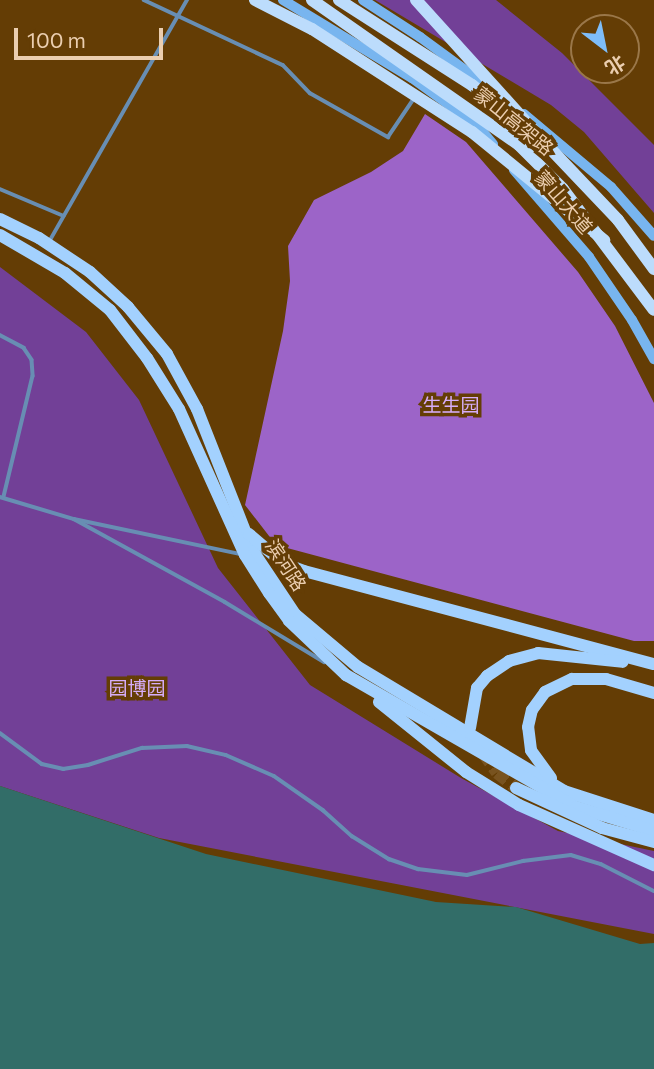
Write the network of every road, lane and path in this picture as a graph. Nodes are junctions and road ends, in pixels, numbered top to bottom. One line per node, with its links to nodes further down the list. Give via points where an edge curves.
1 (144, 0): 9 (lane)
2 (187, 0): 9 (lane)
3 (255, 0): 17 (highway, bridge, via 312,29 472,132)
4 (283, 0): 10 (main road, 蒙山大道)
5 (312, 0): 17 (highway, 蒙山高架路, bridge, via 519,145 564,189)
6 (339, 0): 11 (highway, 蒙山高架路, bridge, via 472,85)
7 (363, 0): 16 (main road, 蒙山大道, via 555,138 611,187)
8 (416, 0): 11 (highway, bridge)
9 (178, 16): 10 (lane, via 283,65 310,93 388,137); 13 (lane)
10 (422, 86): 22 (main road, 蒙山大道, via 477,125 589,257)
11 (545, 143): 19 (highway, 蒙山高架路, via 618,220)
12 (0, 189): 13 (lane)
13 (64, 216): 18 (lane)
14 (0, 219): 18 (main road, 滨河路)
15 (0, 235): 26 (main road, 滨河路, via 65,273 101,302 147,358 179,409)
16 (654, 236)
17 (604, 240): 20 (highway, 蒙山高架路)
18 (48, 244): 25 (main road, 滨河路, via 90,272 128,307 167,354 198,409)
19 (654, 268)
20 (654, 310)
21 (0, 335): 23 (lane, via 23,348 32,360 33,376)
22 (654, 359)
23 (2, 497): 24 (lane)
24 (74, 519): 26 (lane); 28 (lane)
25 (240, 522): 27 (main road, via 267,552 304,571); 33 (main road, 滨河路, via 253,551 295,614 330,645 358,667)
26 (245, 555): 28 (main road, 滨河路, via 289,621)
27 (651, 664): 30 (main road, via 538,653 509,661 477,688)
28 (346, 675): 35 (main road, 滨河路, via 576,807); 37 (main road, via 466,772 519,805)
29 (654, 693): 33 (main road, via 606,679 572,679 545,692 532,710 528,727 531,750 541,769)
30 (470, 728)
31 (0, 733): 38 (lane, via 42,764 63,769 142,748 187,746 226,755 274,776 352,836 389,859 418,869 467,875 571,855 601,864)
32 (516, 788): 36 (main road, via 602,828)
33 (564, 791): 34 (main road, 滨河路)
34 (654, 820)
35 (654, 831)
36 (654, 842)
37 (654, 865)
38 (654, 891)

